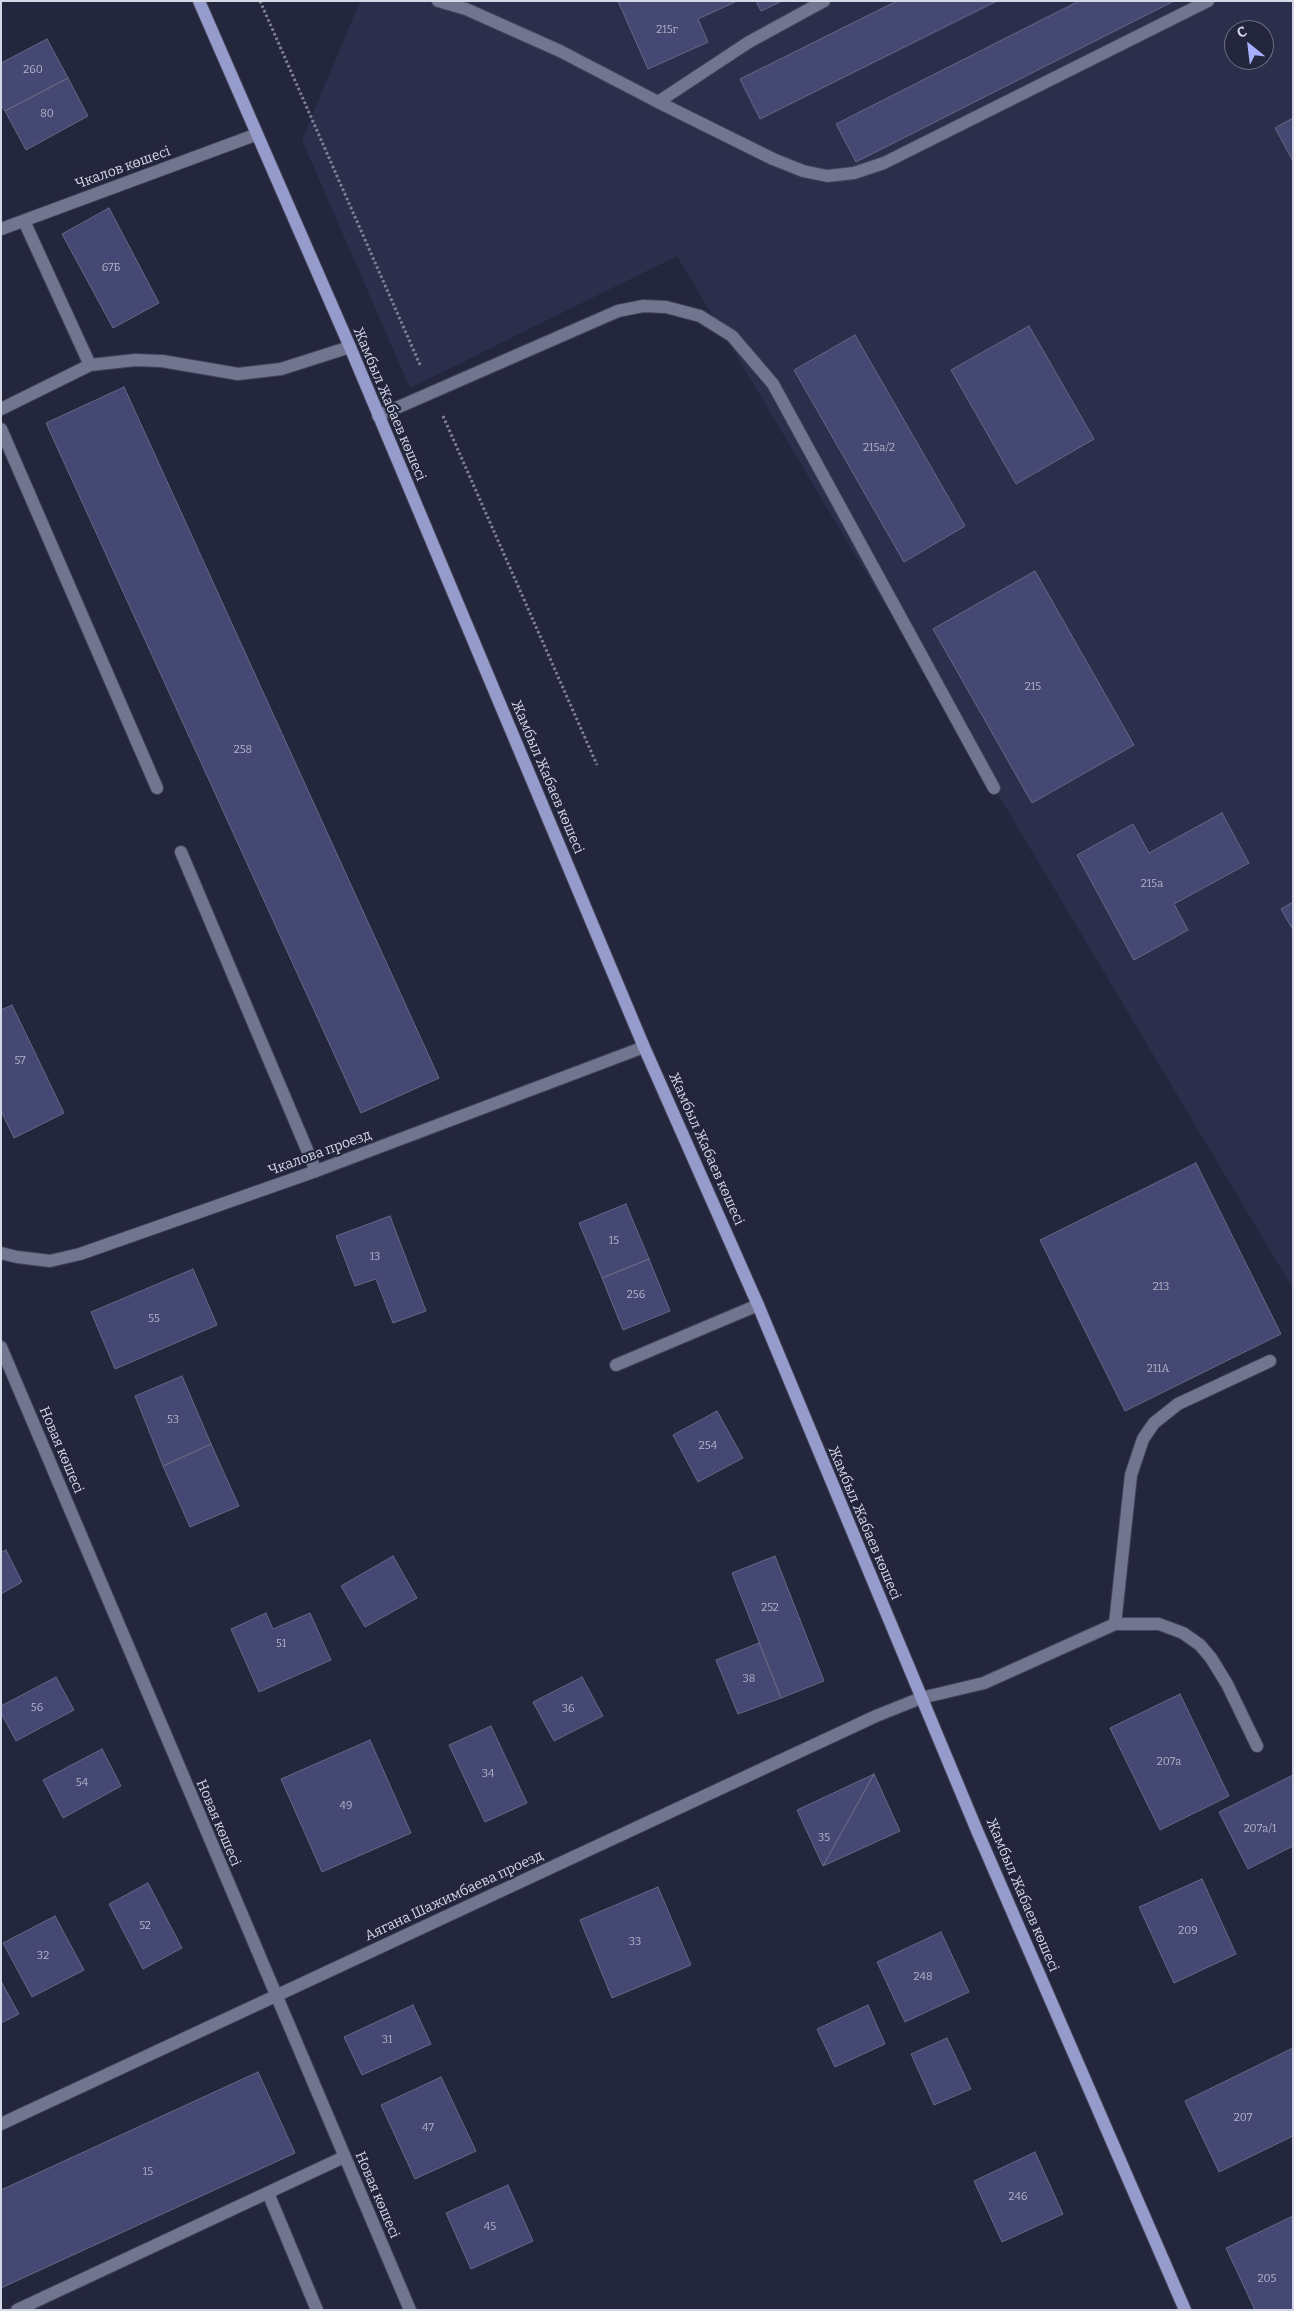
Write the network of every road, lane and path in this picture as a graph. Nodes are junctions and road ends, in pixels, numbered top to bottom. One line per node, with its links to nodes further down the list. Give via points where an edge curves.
1 (199, 1): 6 (main road, Жамбыл Жабаев көшесі)
2 (438, 1): 5 (street, via 466,9 560,51)
3 (824, 1): 5 (street, via 749,42)
4 (1208, 1): 5 (street, via 884,164 854,173 827,176 803,171)
5 (658, 102)
6 (256, 135): 7 (street, Чкалов көшесі); 9 (main road, Жамбыл Жабаев көшесі)
7 (24, 221): 8 (street, Чкалов көшесі); 10 (street)
8 (1, 229)
9 (350, 347): 10 (street, via 281,368 238,374 162,360); 12 (main road, Жамбыл Жабаев көшесі)
10 (90, 365): 11 (street)
11 (1, 409)
12 (378, 416): 15 (street, via 618,311 643,306 700,316 732,336 773,384); 17 (main road, Жамбыл Жабаев көшесі)
13 (1, 429): 14 (street)
14 (157, 788)
15 (994, 788)
16 (181, 852): 18 (street)
17 (644, 1047): 18 (street, Чкалова проезд); 20 (main road, Жамбыл Жабаев көшесі)
18 (316, 1171): 19 (street, Чкалова проезд, via 80,1254 50,1261)
19 (1, 1253)
20 (758, 1305): 23 (street); 25 (main road, Жамбыл Жабаев көшесі)
21 (1, 1347): 27 (street, Новая көшесі)
22 (1270, 1361): 24 (street, via 1178,1404 1154,1423 1143,1439 1131,1475)
23 (616, 1365)
24 (1115, 1624): 25 (street, Аягана Шажимбаева проезд, via 984,1683); 26 (street, via 1159,1624 1183,1633 1200,1645 1224,1677)
25 (921, 1698): 27 (street, Аягана Шажимбаева проезд, via 858,1724); 34 (main road, Жамбыл Жабаев көшесі)
26 (1256, 1746)
27 (275, 1996): 28 (street, Аягана Шажимбаева проезд); 29 (street, Новая көшесі)
28 (1, 2124)
29 (344, 2157): 30 (street); 33 (street, Новая көшесі)
30 (268, 2193): 31 (street); 32 (street)
31 (17, 2310)
32 (317, 2310)
33 (410, 2310)
34 (1185, 2310)

